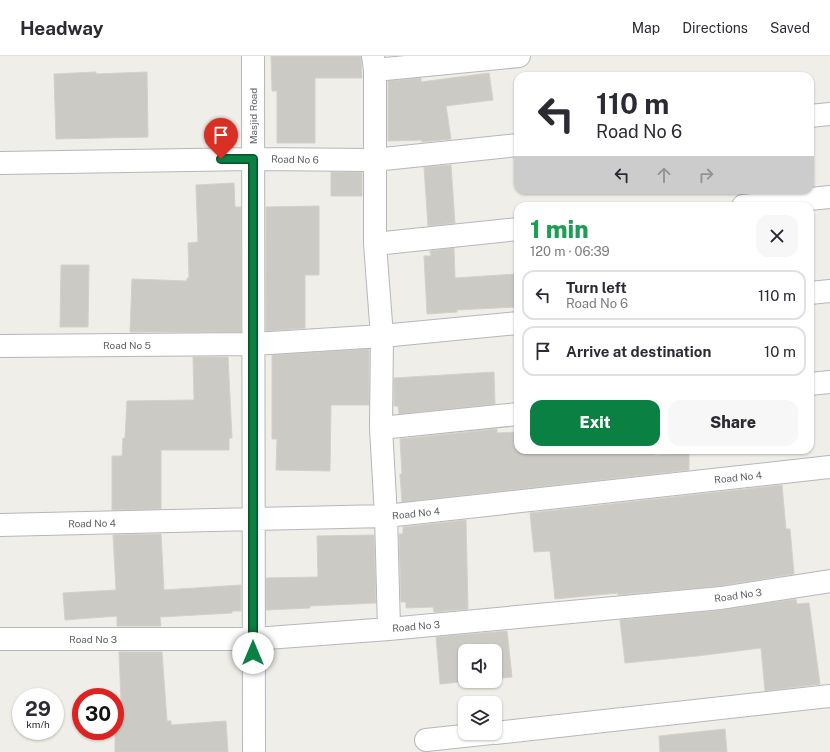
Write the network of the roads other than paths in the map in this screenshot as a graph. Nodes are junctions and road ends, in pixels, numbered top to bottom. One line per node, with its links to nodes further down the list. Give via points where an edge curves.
1 (253, 56): 7 (street, Masjid Road)
2 (518, 56): 3 (street)
3 (374, 63): 8 (street)
4 (830, 114): 5 (street)
5 (814, 116)
6 (514, 145): 8 (street, Road No 6)
7 (253, 159): 8 (street, Road No 6); 9 (street, Road No 6); 18 (street, Masjid Road)
8 (374, 160): 13 (street)
9 (0, 163)
10 (830, 197): 11 (street)
11 (782, 202)
12 (514, 229): 13 (street)
13 (375, 244): 17 (street)
14 (830, 291): 15 (street)
15 (814, 293)
16 (514, 323): 17 (street, Road No 5)
17 (382, 336): 18 (street, Road No 5); 23 (street)
18 (253, 344): 19 (street, Road No 5); 26 (street, Masjid Road)
19 (0, 346)
20 (830, 382): 21 (street)
21 (814, 384)
22 (514, 414): 23 (street)
23 (381, 428): 25 (street)
24 (830, 467): 25 (street, Road No 4)
25 (386, 516): 26 (street, Road No 4); 29 (street)
26 (254, 519): 27 (street, Road No 4); 31 (street, Masjid Road)
27 (0, 525)
28 (830, 581): 29 (street, Road No 3, via 721,598)
29 (389, 629): 31 (street, Road No 3)
30 (0, 639): 31 (street, Road No 3)
31 (253, 639): 36 (street, Masjid Road)
32 (830, 696): 33 (street)
33 (502, 732)
34 (458, 737): 35 (street)
35 (426, 740)
36 (254, 752)

